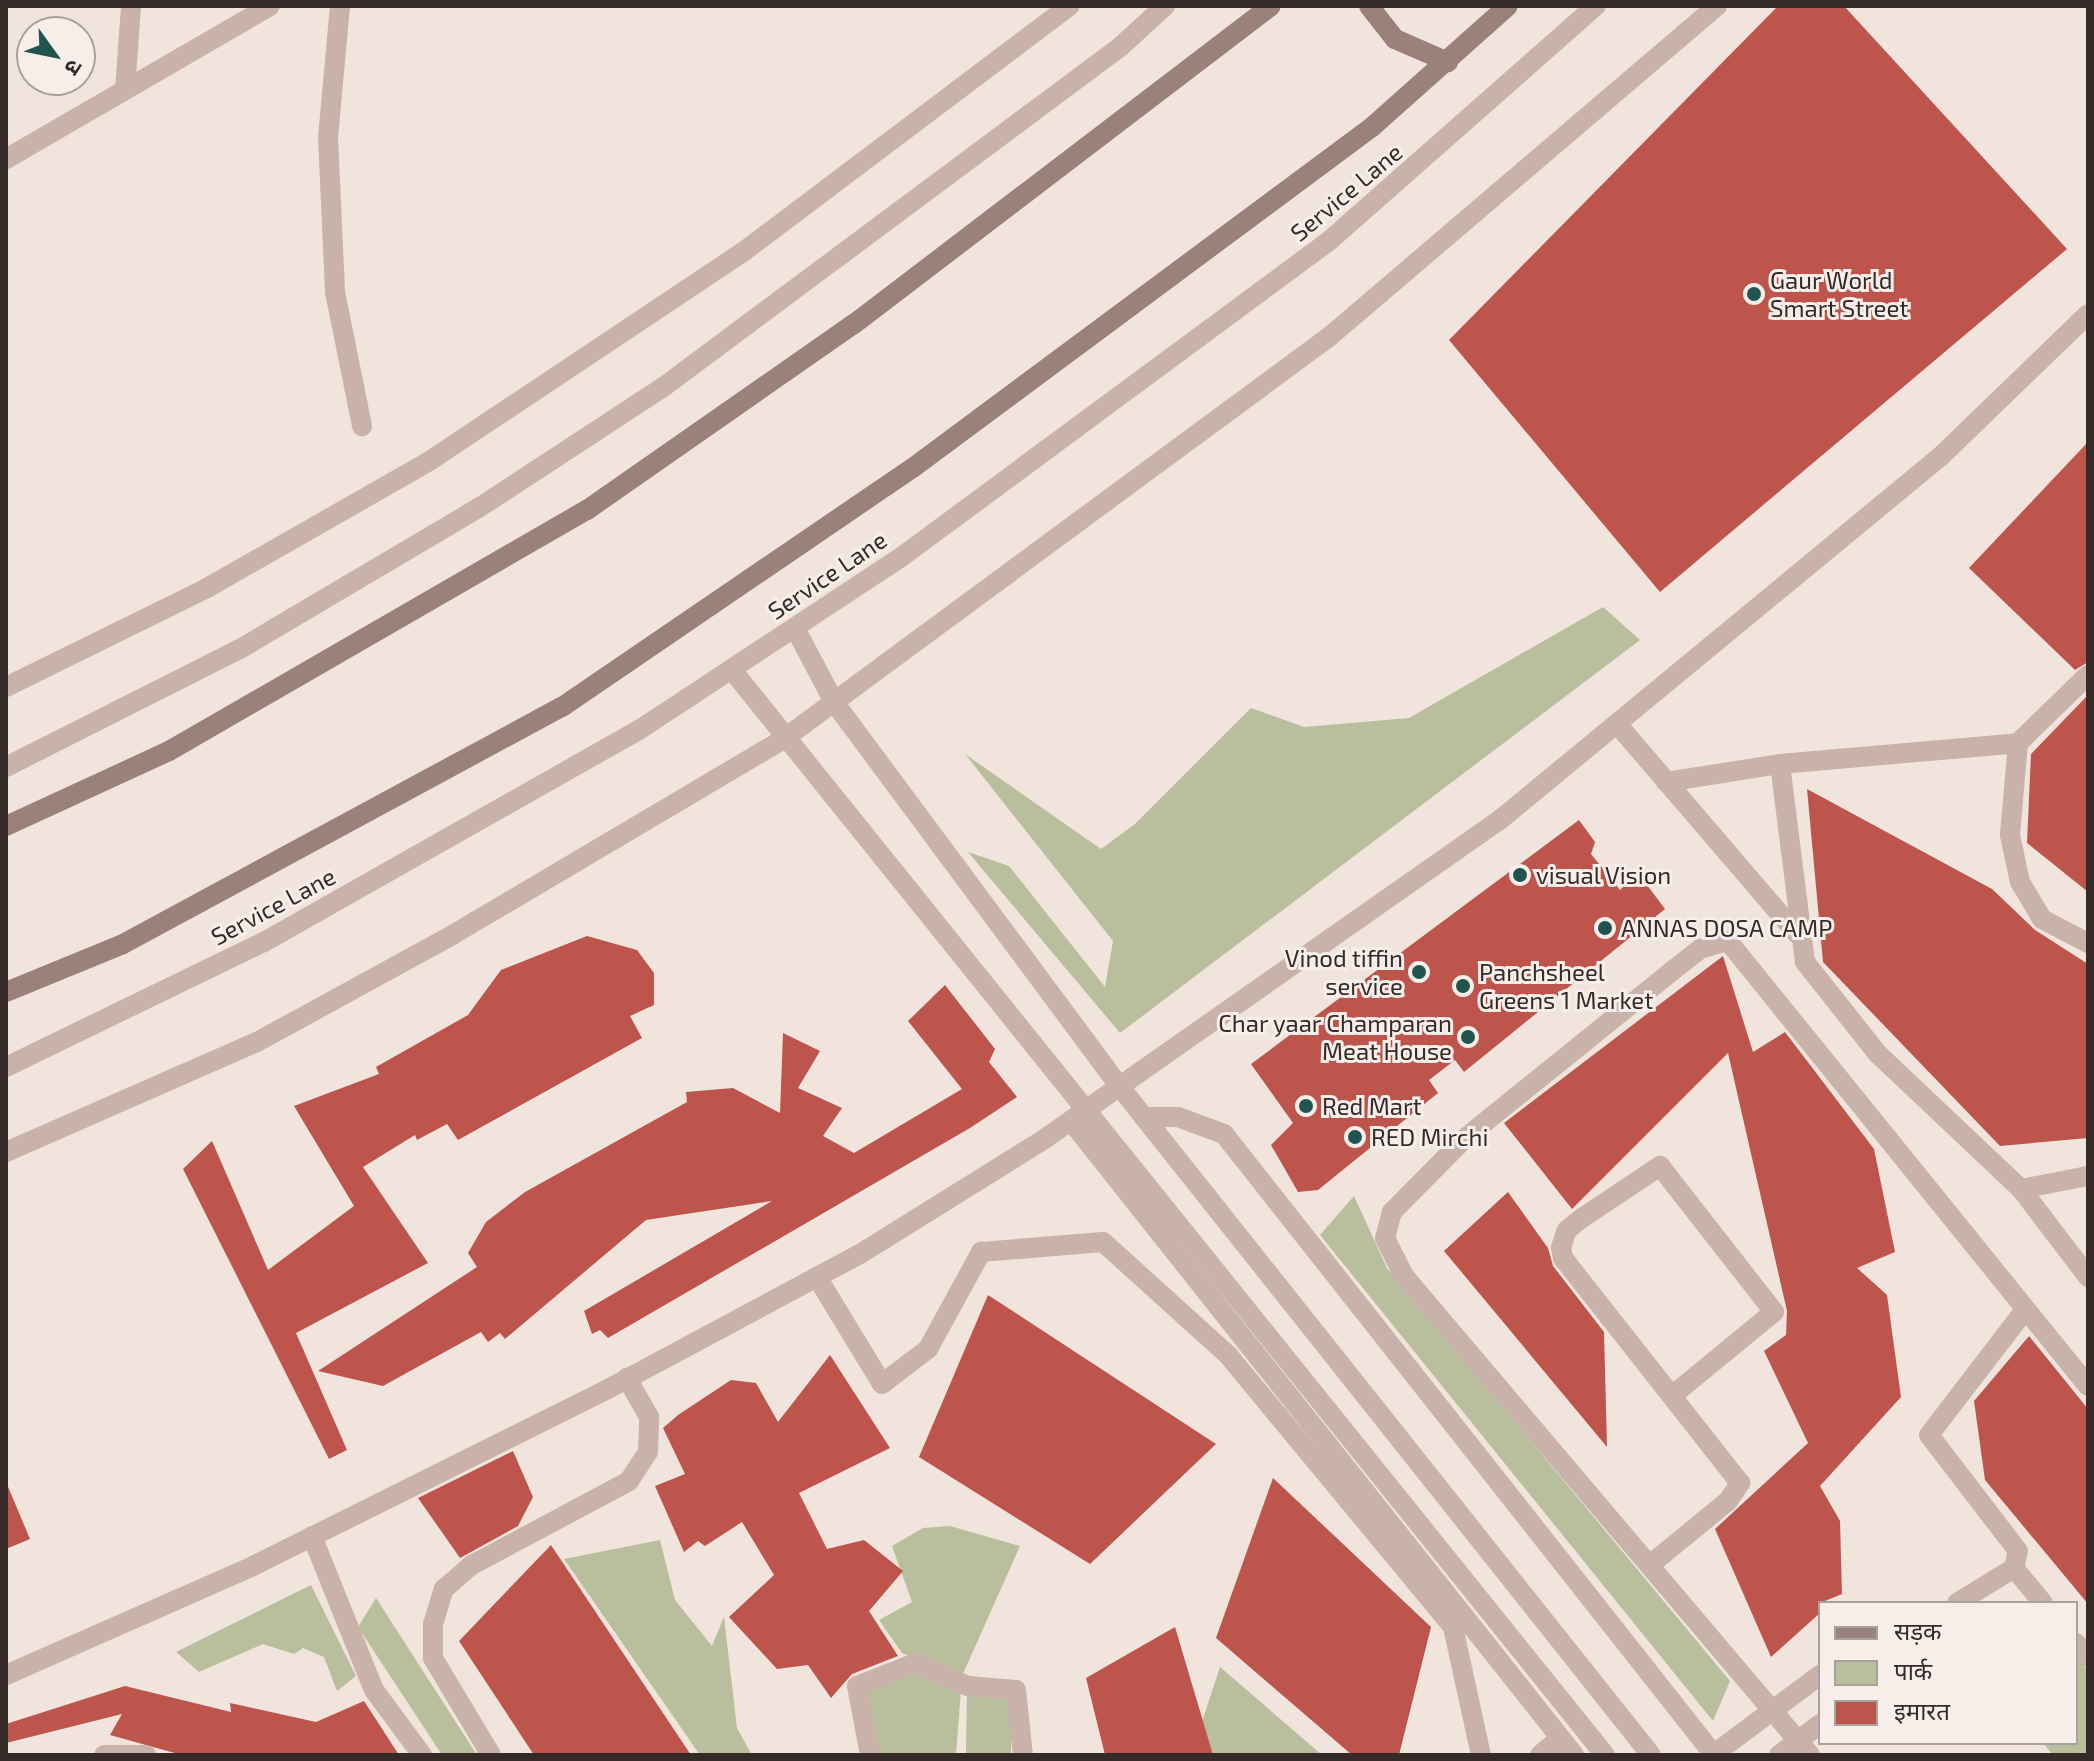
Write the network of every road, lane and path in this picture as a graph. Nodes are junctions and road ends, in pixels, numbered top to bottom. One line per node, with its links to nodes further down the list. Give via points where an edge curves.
1 (131, 6): 12 (street)
2 (270, 6): 12 (street)
3 (340, 6): 15 (street, via 328,137 335,292)
4 (1070, 6): 19 (street, via 743,252 431,460 207,588)
5 (1165, 6): 25 (street, via 832,265 636,405 480,507 240,649)
6 (1271, 6): 27 (main road, via 854,324 587,510 169,751)
7 (1369, 6): 11 (main road, via 1395,39)
8 (1508, 6): 11 (main road)
9 (1596, 6): 16 (street, Service Lane, via 1329,241 913,549)
10 (1717, 6): 20 (street, via 1329,337)
11 (1448, 62): 30 (main road, via 1372,127 914,467 562,707 123,944)
12 (125, 90): 13 (street)
13 (6, 159)
14 (2088, 314): 21 (street, via 1941,456)
15 (362, 426)
16 (795, 628): 17 (street, Service Lane); 20 (street)
17 (732, 670): 22 (street); 31 (street, Service Lane, via 639,730 264,942)
18 (2088, 675): 23 (street)
19 (6, 687)
20 (834, 702): 22 (street); 32 (street)
21 (1618, 725): 26 (street); 32 (street, via 1501,819)
22 (785, 738): 33 (street); 35 (street, via 454,934 257,1042)
23 (2018, 743): 24 (street); 29 (street, via 2010,835 2020,882 2042,919)
24 (1780, 764): 26 (street); 28 (street)
25 (6, 767)
26 (1666, 782): 28 (street)
27 (6, 826)
28 (1797, 934): 37 (street, via 1818,983 1878,1054)
29 (2088, 943)
30 (6, 992)
31 (6, 1067)
32 (1120, 1087): 33 (street); 34 (street)
33 (1078, 1116): 38 (street); 53 (street); 64 (street)
34 (1144, 1117): 65 (street); 66 (street, via 1178,1117 1224,1134)
35 (6, 1152)
36 (2088, 1176): 37 (street)
37 (2021, 1189): 39 (street)
38 (817, 1277): 41 (street); 61 (street, via 882,1384 928,1349 981,1252 1103,1242 1228,1355 1453,1627)
39 (2088, 1277)
40 (2025, 1310): 42 (street); 45 (street, via 1728,941 1700,949 1464,1139 1392,1212 1385,1238 1404,1276); 46 (street, via 1929,1435 2018,1551)
41 (627, 1378): 44 (street); 58 (street, via 649,1417 648,1452 629,1481 472,1565 444,1589 433,1624 433,1658)
42 (2088, 1386)
43 (1674, 1394): 43 (street, via 1563,1258 1561,1247 1567,1230 1660,1166 1774,1312); 45 (street, via 1740,1483 1728,1501)
44 (312, 1536): 49 (street); 57 (street, via 374,1690)
45 (1651, 1564): 51 (street)
46 (2014, 1568): 47 (street); 48 (street)
47 (1960, 1601)
48 (2041, 1601)
49 (6, 1675)
50 (1818, 1677): 51 (street)
51 (1773, 1711): 54 (street); 66 (street)
52 (1818, 1727): 54 (street)
53 (1560, 1738): 62 (street); 63 (street)
54 (1804, 1748): 67 (street)
55 (104, 1755): 56 (street)
56 (146, 1755)
57 (422, 1755)
58 (491, 1755)
59 (870, 1755): 60 (street, via 857,1686 915,1663 968,1686 1016,1690)
60 (1023, 1755)
61 (1481, 1755)
62 (1540, 1755)
63 (1574, 1755)
64 (1605, 1755)
65 (1651, 1755)
66 (1714, 1755)
67 (1779, 1755)

